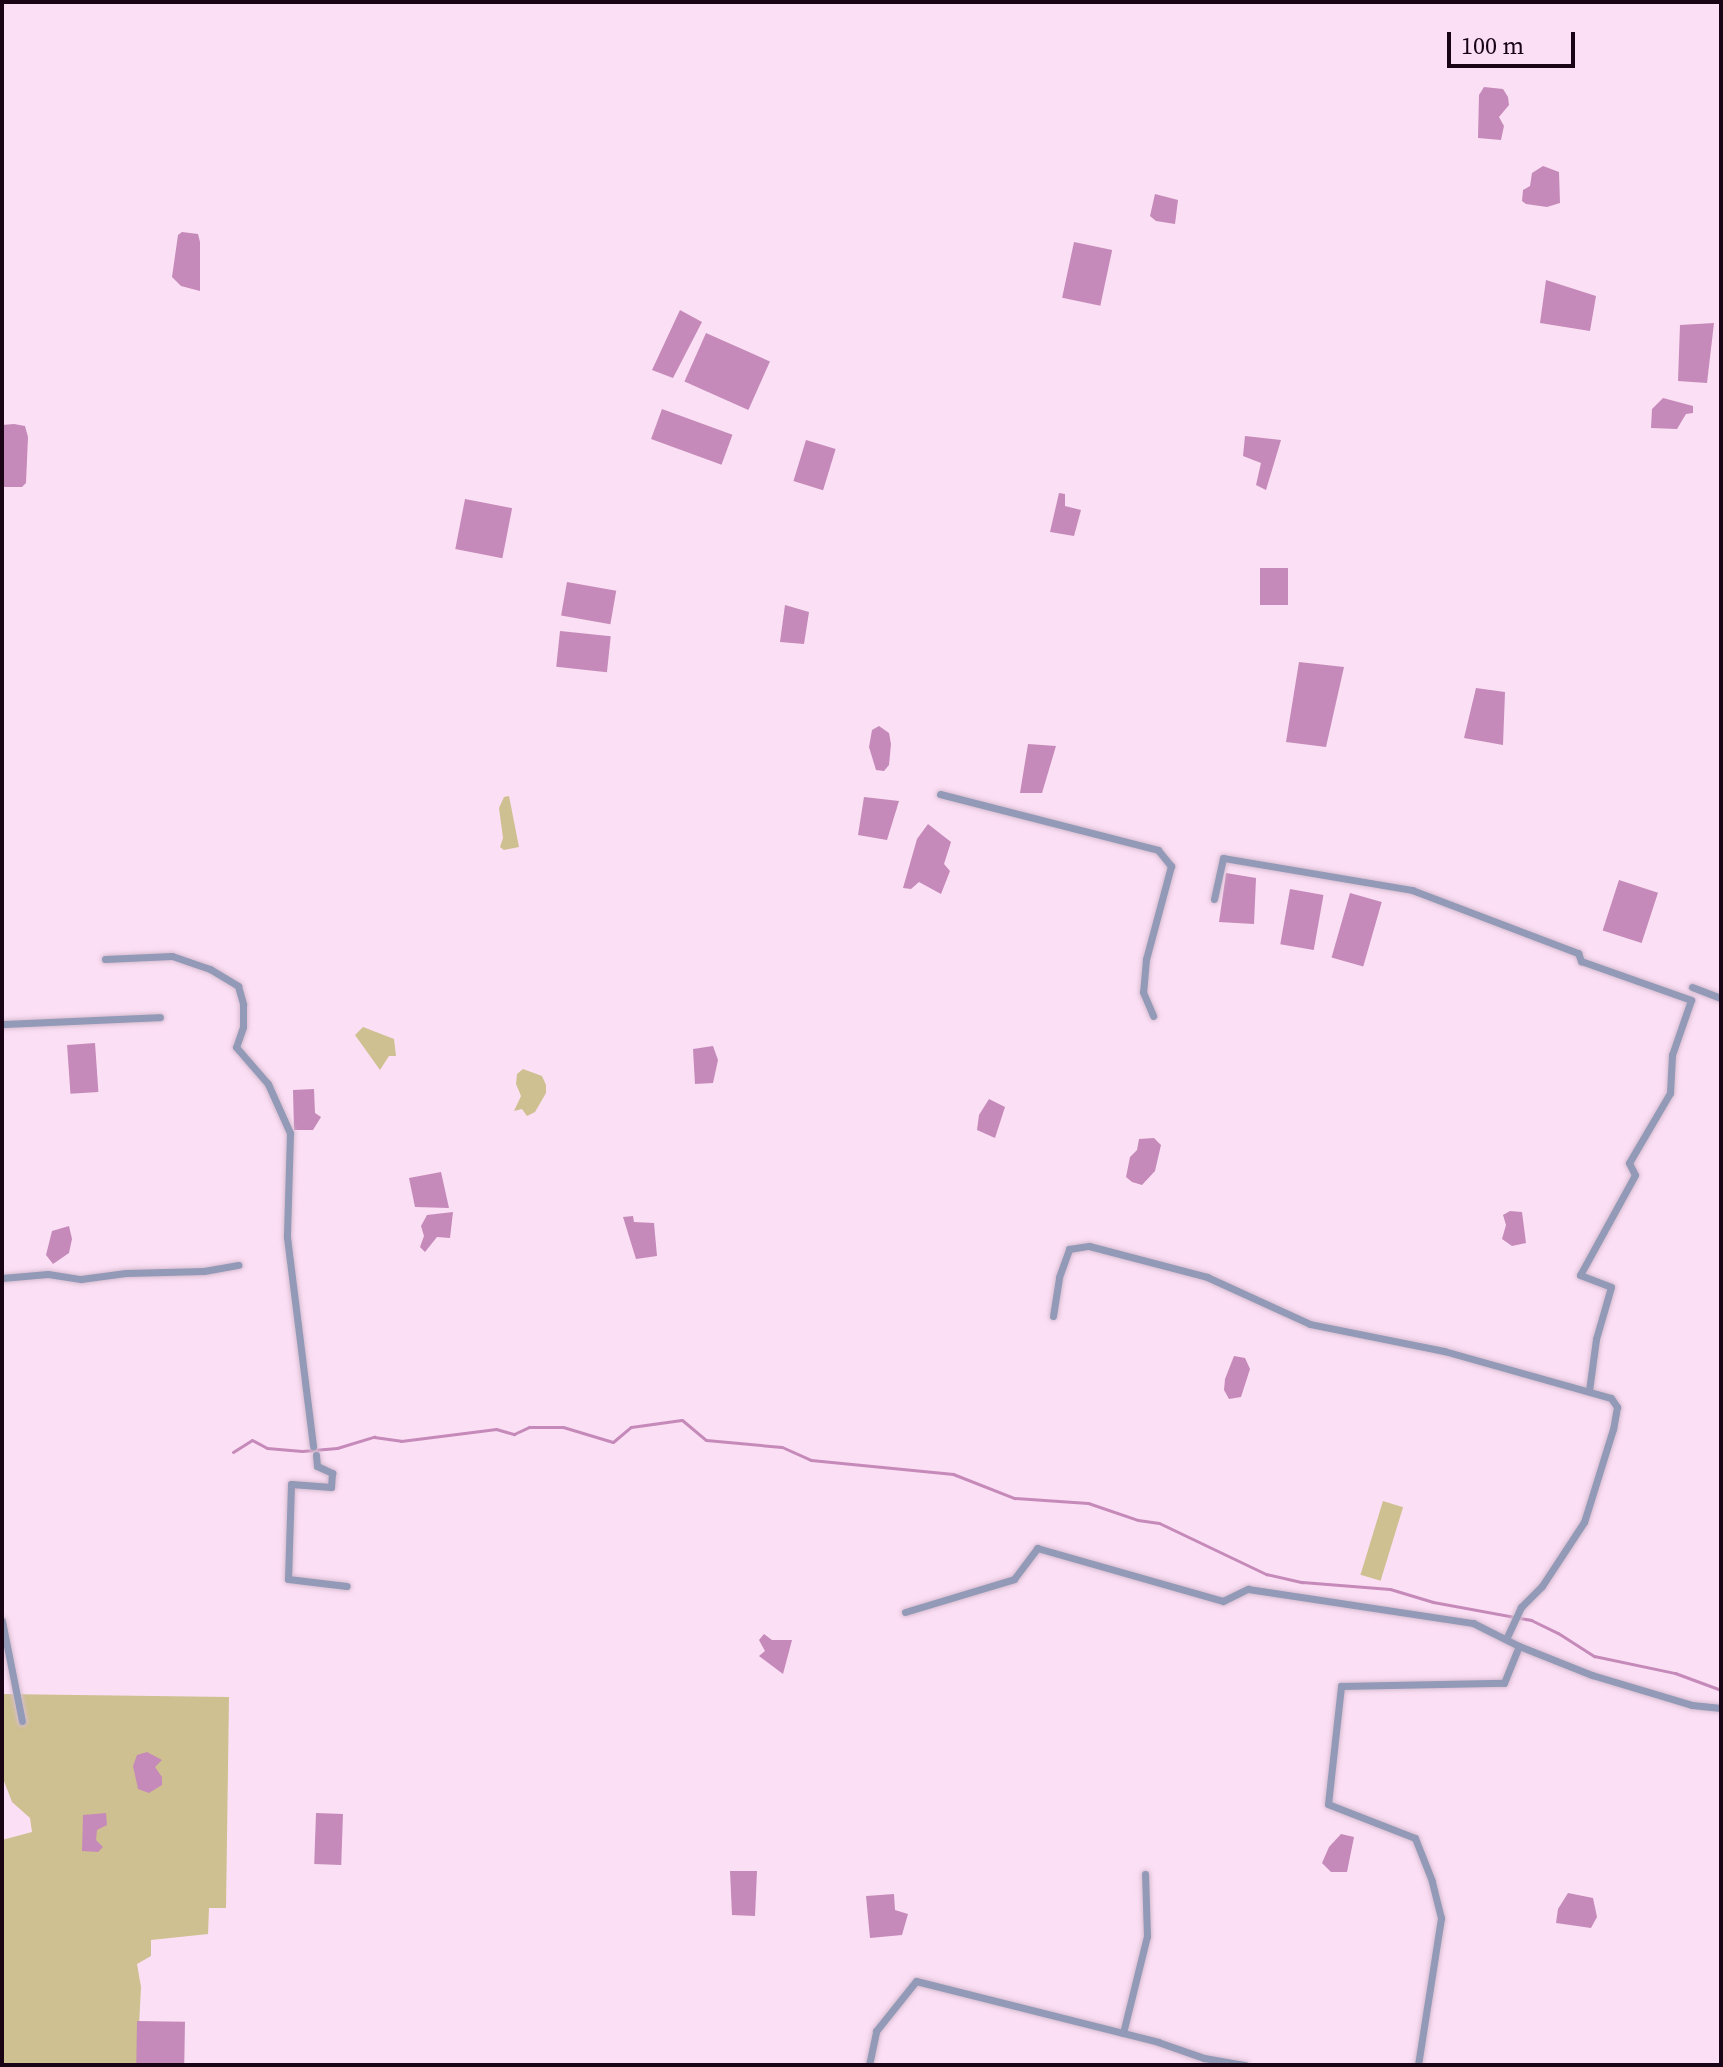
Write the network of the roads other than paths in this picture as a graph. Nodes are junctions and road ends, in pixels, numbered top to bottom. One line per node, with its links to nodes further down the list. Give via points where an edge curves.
1 (940, 794): 6 (street, via 1158,850 1171,866 1146,959 1143,992)
2 (1214, 899): 12 (street, via 1223,858 1412,890 1578,953 1581,961 1691,1000 1672,1055 1670,1093 1629,1163 1635,1175 1580,1275 1611,1287)
3 (105, 959): 13 (street, via 172,956 238,986 243,1027 236,1047 268,1084 290,1133 287,1237 317,1466 332,1473 331,1487 291,1484 288,1579)
4 (1692, 987): 5 (street)
5 (1721, 998)
6 (1153, 1016)
7 (160, 1017): 8 (street)
8 (2, 1024)
9 (238, 1265): 10 (street, via 81,1279 48,1274)
10 (2, 1278)
11 (1053, 1316): 12 (street, via 1069,1249 1089,1246 1207,1277 1310,1324 1444,1351)
12 (1589, 1391): 16 (street, via 1611,1398 1617,1407 1584,1522 1542,1586 1521,1607)
13 (347, 1586)
14 (905, 1612): 16 (street, via 1014,1579 1037,1548 1223,1601 1248,1589 1473,1623)
15 (2, 1621): 19 (street)
16 (1506, 1639): 17 (street)
17 (1519, 1646): 18 (street, via 1592,1675 1692,1705); 24 (street, via 1504,1683 1341,1686 1328,1804 1415,1838 1441,1918)
18 (1721, 1708)
19 (22, 1721)
20 (1145, 1874): 21 (street, via 1147,1936)
21 (1123, 2033): 22 (street, via 916,1981 876,2031); 23 (street)
22 (869, 2065)
23 (1245, 2065)
24 (1418, 2065)

